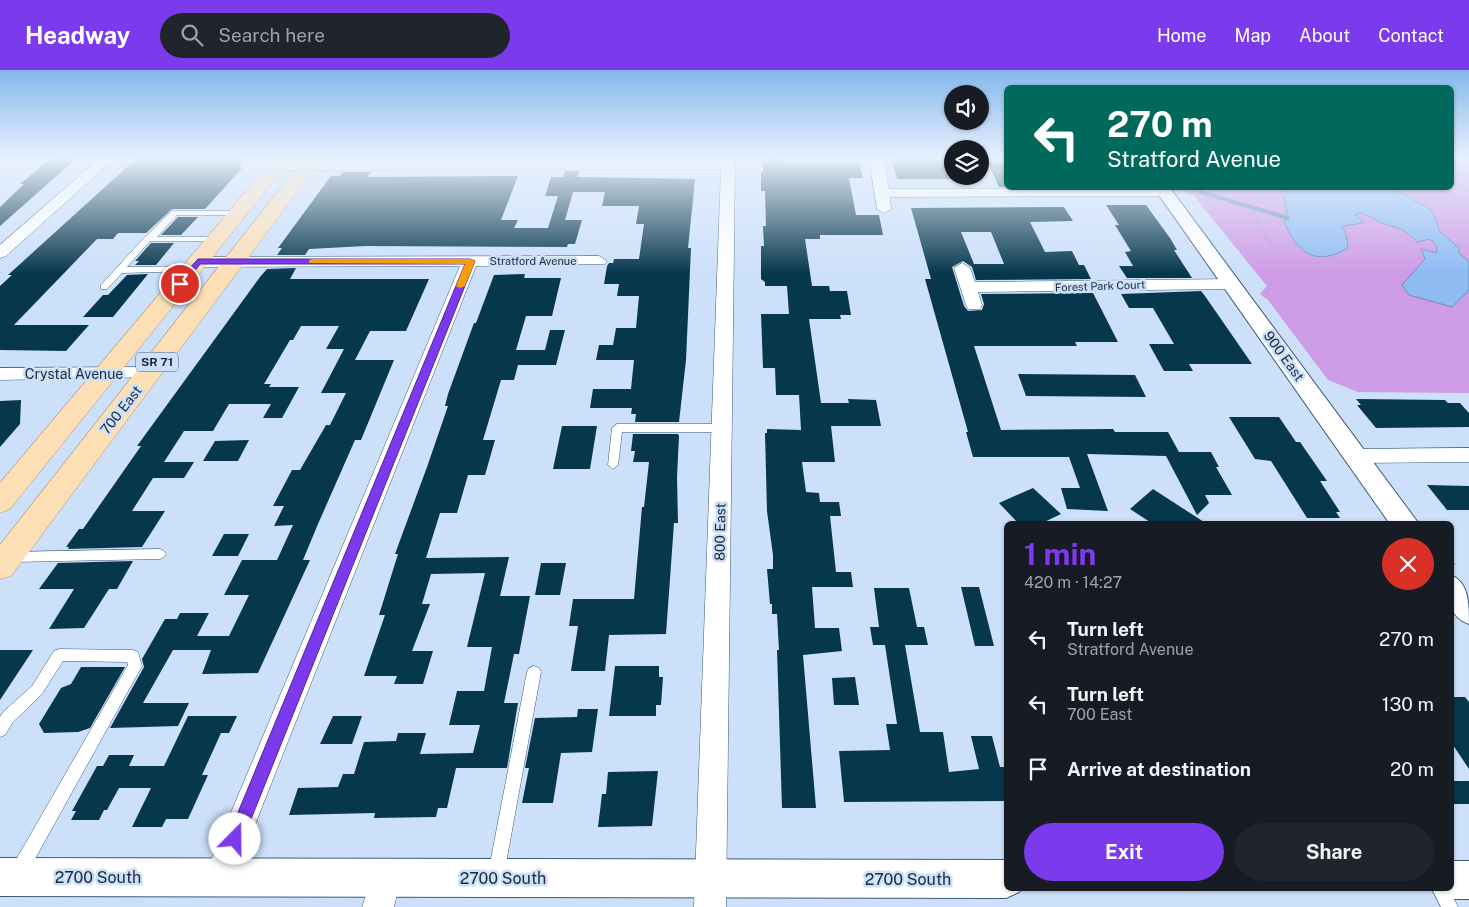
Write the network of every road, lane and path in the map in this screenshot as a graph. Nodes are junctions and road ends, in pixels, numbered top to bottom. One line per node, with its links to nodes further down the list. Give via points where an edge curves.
1 (64, 196): 13 (street)
2 (252, 196): 9 (main road, SR 71)
3 (284, 196): 16 (main road, 700 East / SR 71)
4 (727, 196): 27 (street, 800 East)
5 (883, 196): 8 (street)
6 (1168, 196): 20 (street, 900 East)
7 (1252, 197): 12 (path, via 1258,227)
8 (884, 209)
9 (238, 213): 10 (lane, via 174,210); 11 (main road, SR 71)
10 (148, 239): 11 (lane); 19 (lane)
11 (217, 239): 17 (main road, SR 71)
12 (1273, 245)
13 (2, 250)
14 (470, 261): 15 (street, Stratford Avenue); 16 (street, Stratford Avenue); 40 (street)
15 (599, 261)
16 (234, 262): 17 (street, Stratford Avenue); 25 (main road, 700 East / SR 71)
17 (195, 265): 19 (lane); 24 (main road, SR 71)
18 (962, 268): 22 (street)
19 (119, 270): 21 (lane)
20 (1232, 284): 22 (street, Forest Park Court); 29 (street, 900 East)
21 (104, 287)
22 (968, 287): 23 (street)
23 (974, 305)
24 (106, 373): 25 (street, Crystal Avenue); 26 (street, Crystal Avenue); 31 (main road, SR 71)
25 (149, 373): 34 (main road, 700 East / SR 71)
26 (0, 374)
27 (722, 428): 30 (lane, via 618,428); 47 (street, 800 East)
28 (1469, 455): 29 (street)
29 (1356, 456): 32 (street, 900 East)
30 (613, 465)
31 (0, 502)
32 (1404, 521)
33 (160, 554): 34 (lane)
34 (4, 562)
35 (1454, 591): 36 (street)
36 (1469, 611)
37 (534, 672): 41 (lane)
38 (1, 727): 39 (lane, via 37,690 60,655 133,656 134,666)
39 (8, 877): 40 (street, 2700 South)
40 (219, 877): 46 (street, 2700 South)
41 (496, 878): 46 (street, 2700 South); 47 (street, 2700 South)
42 (1004, 879): 47 (street, 2700 South)
43 (1454, 880): 44 (street)
44 (1469, 880)
45 (1441, 891): 48 (lane)
46 (382, 892)
47 (711, 893)
48 (1450, 907)

